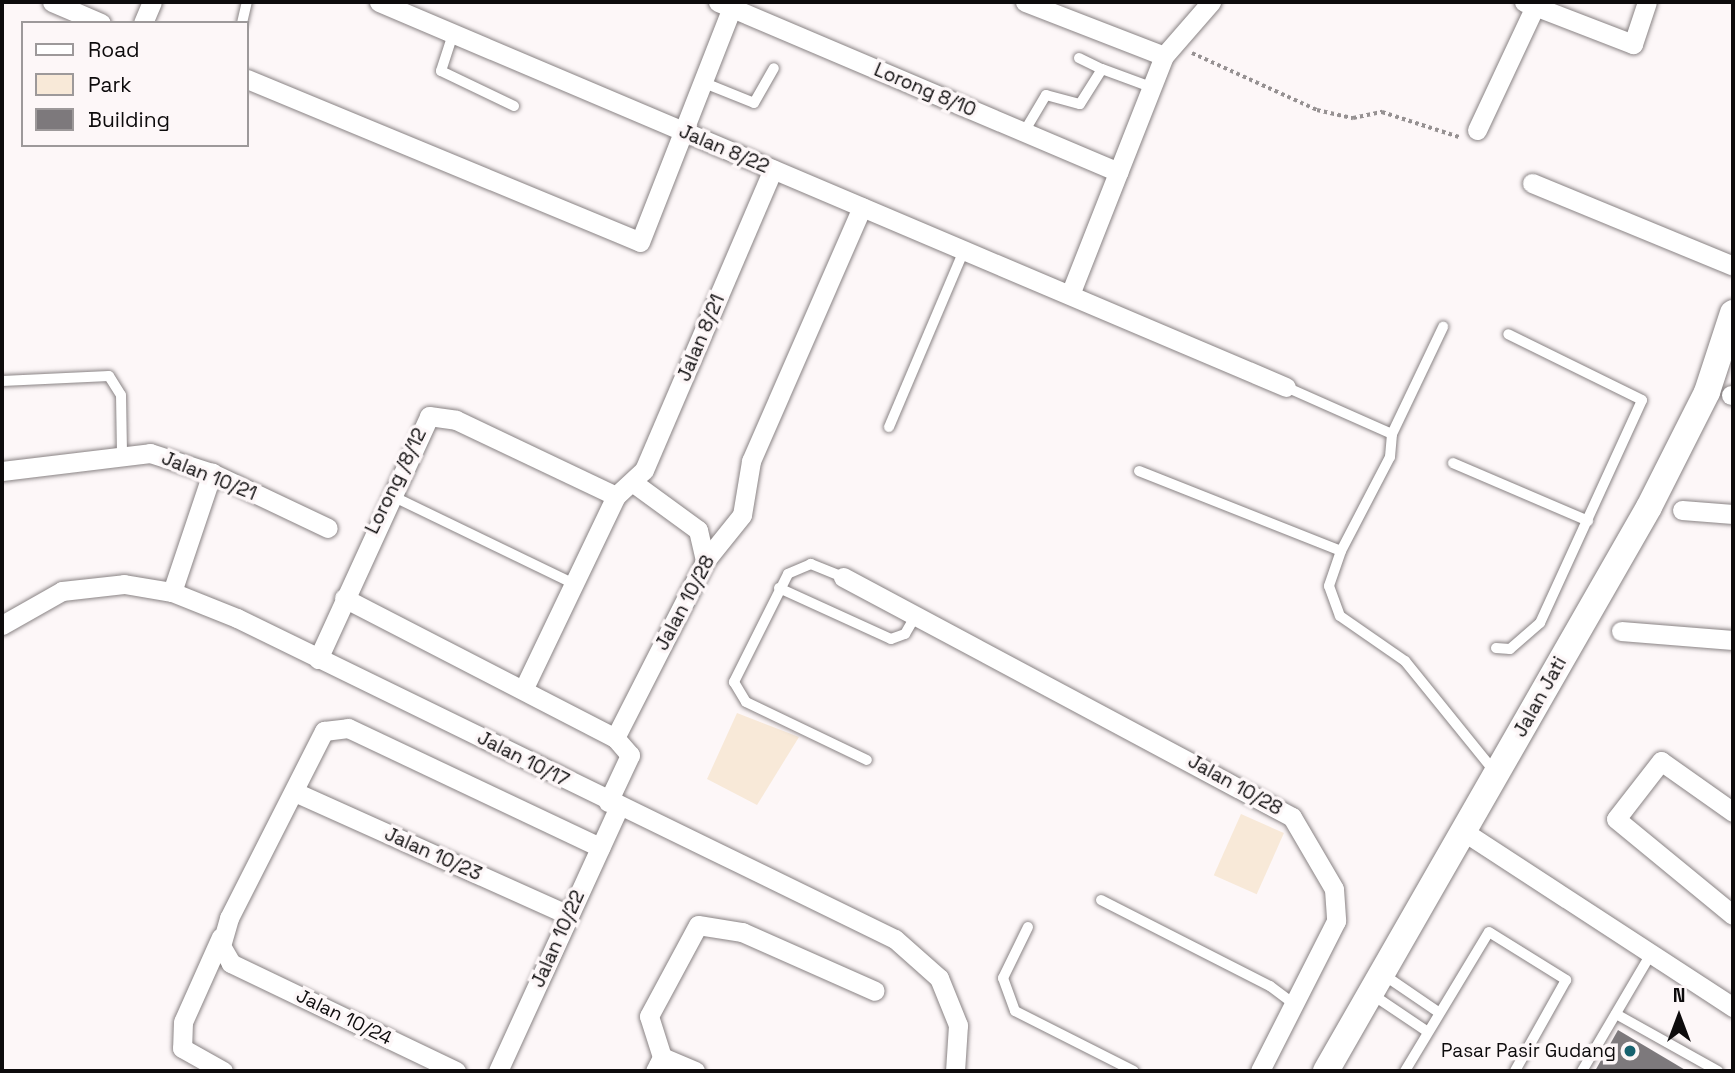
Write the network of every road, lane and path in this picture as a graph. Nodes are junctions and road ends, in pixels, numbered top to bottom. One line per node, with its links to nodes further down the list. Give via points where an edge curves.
1 (52, 2): 10 (street)
2 (152, 2): 11 (street)
3 (247, 2): 12 (lane)
4 (379, 2): 13 (street, Jalan 8/22)
5 (1025, 2): 15 (street)
6 (1211, 2): 15 (street)
7 (1647, 2): 9 (street, via 1633,44)
8 (728, 4): 20 (street); 25 (street, Lorong 8/10)
9 (1530, 4): 23 (street)
10 (96, 21)
11 (144, 21)
12 (242, 21)
13 (453, 34): 22 (lane, via 441,71); 24 (street, Jalan 8/22)
14 (1190, 52): 23 (path, via 1338,116 1382,112 1464,138)
15 (1164, 56): 21 (street)
16 (1079, 58): 18 (lane)
17 (774, 68): 20 (lane, via 754,103)
18 (1102, 69): 21 (lane); 25 (lane, via 1080,104 1046,95)
19 (248, 79): 24 (street, via 640,242)
20 (702, 82): 24 (street)
21 (1151, 87): 27 (street)
22 (514, 106)
23 (1477, 130)
24 (683, 131): 26 (street, Jalan 8/22)
25 (1024, 132): 27 (street, Lorong 8/10)
26 (773, 169): 29 (street, Jalan 8/22); 45 (street, Jalan 8/21)
27 (1118, 172): 32 (street)
28 (1532, 183): 31 (street)
29 (862, 207): 30 (street, Jalan 8/22); 53 (street, Jalan 10/28, via 751,461 742,515)
30 (964, 250): 32 (street, Jalan 8/22); 38 (lane)
31 (1733, 266)
32 (1071, 292): 37 (street, Jalan 8/22)
33 (1733, 313): 68 (street, Jalan Jati, via 1707,392)
34 (1443, 327): 39 (lane)
35 (1508, 334): 50 (lane, via 1641,396)
36 (2, 382): 40 (lane, via 109,376 121,395)
37 (1286, 387): 39 (lane)
38 (889, 427)
39 (1392, 434): 52 (lane, via 1390,457)
40 (122, 453): 42 (street, Jalan 10/21); 44 (street, Jalan 10/21, via 150,453)
41 (1453, 463): 50 (lane)
42 (2, 471)
43 (1139, 471): 52 (lane)
44 (212, 473): 51 (street, Jalan 10/21); 57 (street)
45 (635, 484): 47 (street); 53 (street, via 698,530)
46 (389, 494): 47 (street, Lorong /8/12, via 424,422 435,414); 55 (lane); 58 (street, Lorong /8/12)
47 (616, 496): 55 (street)
48 (1682, 510): 49 (street)
49 (1733, 514)
50 (1587, 521): 63 (lane, via 1541,623 1510,649)
51 (328, 528)
52 (1341, 551): 68 (lane, via 1329,586 1340,616 1405,661)
53 (705, 561): 66 (street, Jalan 10/28)
54 (843, 577): 56 (lane, via 806,565); 59 (street, Jalan 10/28)
55 (572, 583): 65 (street)
56 (779, 589): 59 (lane, via 891,639 905,634); 67 (lane, via 737,674 736,690 746,702)
57 (172, 592): 60 (street, Jalan 10/17, via 124,584 62,591); 64 (street, Jalan 10/17)
58 (344, 598): 64 (street, Lorong /8/12); 65 (street)
59 (916, 615): 82 (street, Jalan 10/28, via 1273,804 1306,834 1334,889 1332,938)
60 (2, 625)
61 (1621, 631): 62 (street)
62 (1733, 640)
63 (1496, 648)
64 (318, 659): 70 (street, Jalan 10/17)
65 (524, 688): 66 (street)
66 (615, 738): 70 (street, via 630,755)
67 (867, 760)
68 (1498, 775): 72 (street, Jalan Jati)
69 (298, 793): 73 (street, via 324,731 348,728); 75 (street, Jalan 10/23); 78 (street)
70 (613, 804): 73 (street, Jalan 10/22); 92 (street, Jalan 10/17, via 895,939 939,978 958,1025)
71 (1733, 811): 76 (street, via 1661,761 1616,819)
72 (1466, 833): 79 (street); 80 (street, Jalan Jati)
73 (600, 847): 75 (street, Jalan 10/22)
74 (1101, 900): 82 (lane, via 1270,986)
75 (569, 915): 90 (street, Jalan 10/22)
76 (1733, 915)
77 (1028, 927): 93 (lane, via 1003,978 1015,1011)
78 (222, 935): 88 (street, via 183,1022 182,1048); 89 (street, Jalan 10/24, via 231,963)
79 (1651, 954): 83 (street); 85 (lane)
80 (1377, 985): 84 (lane); 86 (lane); 95 (street, Jalan Jati)
81 (875, 990): 87 (street, via 742,932 698,925 649,1016)
82 (1296, 1006): 94 (street)
83 (1733, 1007)
84 (1438, 1012): 86 (lane); 97 (lane, via 1489,932 1560,971 1565,991)
85 (1616, 1014): 98 (lane); 99 (lane)
86 (1428, 1032): 96 (lane)
87 (658, 1064): 91 (street)
88 (223, 1071)
89 (456, 1071)
90 (498, 1071)
91 (695, 1071)
92 (955, 1071)
93 (1134, 1071)
94 (1261, 1071)
95 (1326, 1071)
96 (1405, 1071)
97 (1515, 1071)
98 (1582, 1071)
99 (1718, 1071)

